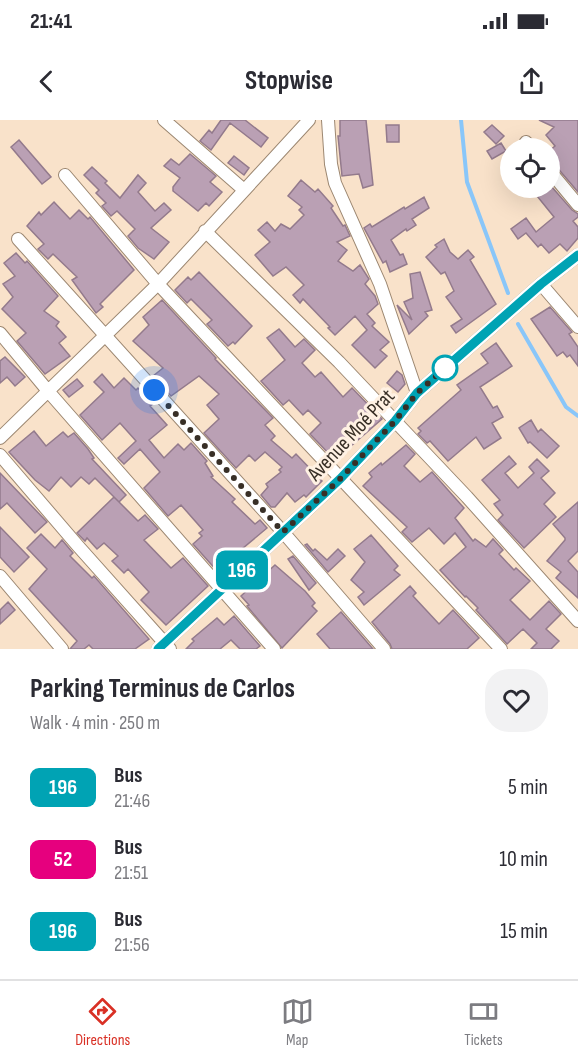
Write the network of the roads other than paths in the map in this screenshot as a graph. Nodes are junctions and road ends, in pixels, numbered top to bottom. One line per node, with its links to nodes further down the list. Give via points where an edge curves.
1 (164, 120): 6 (street)
2 (328, 120): 17 (street, via 335,183 380,284)
3 (301, 123): 6 (street)
4 (65, 175): 11 (street)
5 (560, 183): 7 (street)
6 (244, 190): 8 (street)
7 (578, 205)
8 (206, 231): 11 (street); 18 (street)
9 (18, 239): 15 (street)
10 (578, 255): 12 (street, Avenue Moé Prat)
11 (158, 284): 15 (street); 21 (street)
12 (541, 284): 13 (street); 17 (street, Avenue Moé Prat)
13 (578, 327)
14 (0, 333): 16 (street)
15 (105, 336): 16 (street); 22 (street)
16 (48, 391): 19 (street); 24 (street)
17 (417, 393): 18 (street, Avenue Moé Prat)
18 (395, 421): 21 (street, Avenue Moé Prat); 25 (street, via 468,496)
19 (0, 438)
20 (0, 455): 26 (street)
21 (340, 479): 22 (street, Avenue Moé Prat); 30 (street)
22 (283, 532): 24 (street, Avenue Moé Prat); 29 (street)
23 (0, 576): 27 (street)
24 (220, 589): 26 (street, Avenue Moé Prat); 28 (street)
25 (578, 621)
26 (164, 647)
27 (62, 649)
28 (274, 649)
29 (384, 649)
30 (501, 649)

